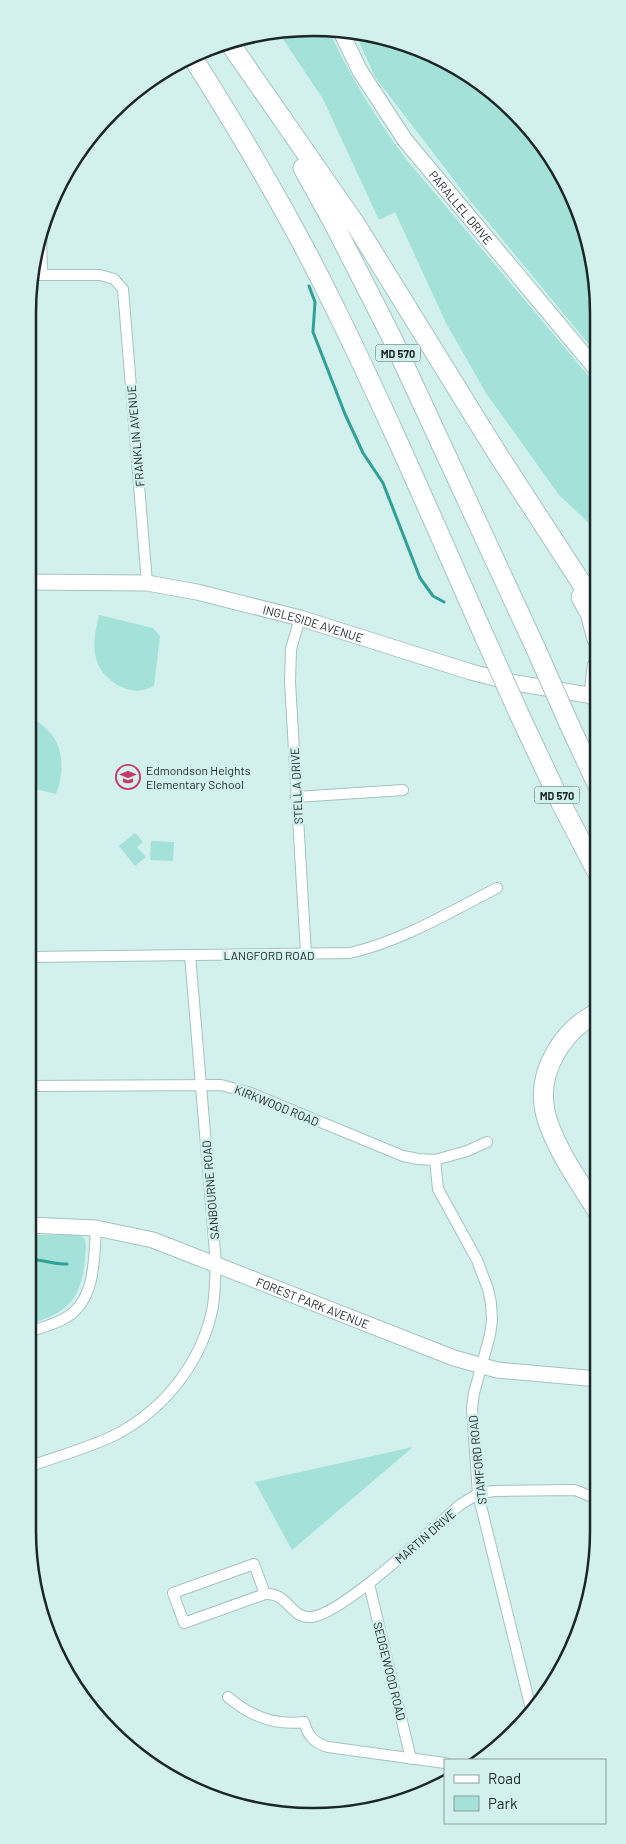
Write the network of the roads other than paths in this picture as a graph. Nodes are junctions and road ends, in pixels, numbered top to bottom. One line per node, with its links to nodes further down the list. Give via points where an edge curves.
1 (344, 38): 6 (street, PARALLEL DRIVE, via 360,71 405,140)
2 (233, 48): 4 (highway, MD 570)
3 (196, 63): 15 (highway, MD 570, bridge, via 273,192 331,300 520,716)
4 (244, 65): 9 (highway, via 356,225); 12 (highway, MD 570, bridge, via 334,224 391,336)
5 (39, 275): 8 (street, FRANKLIN AVENUE, via 100,275 114,280 123,289)
6 (590, 362)
7 (36, 582): 8 (street, INGLESIDE AVENUE)
8 (148, 583): 10 (street, INGLESIDE AVENUE)
9 (590, 607)
10 (300, 618): 11 (street, INGLESIDE AVENUE, via 471,672); 14 (street, STELLA DRIVE, via 290,661)
11 (590, 695)
12 (590, 769)
13 (404, 790): 14 (street)
14 (296, 797): 17 (street, STELLA DRIVE)
15 (590, 859)
16 (497, 888): 17 (street, LANGFORD ROAD, via 382,944 350,952)
17 (306, 954): 18 (street, LANGFORD ROAD)
18 (190, 955): 19 (street, LANGFORD ROAD); 21 (street, SANBOURNE ROAD)
19 (36, 957)
20 (590, 1018): 25 (highway, via 560,1045 548,1066 543,1094 544,1109 553,1136)
21 (202, 1084): 22 (street, KIRKWOOD ROAD); 24 (street, KIRKWOOD ROAD, via 234,1087 389,1151); 28 (street, SANBOURNE ROAD)
22 (36, 1086)
23 (486, 1142): 24 (street, KIRKWOOD ROAD)
24 (435, 1160): 30 (street, STAMFORD ROAD, via 438,1190 477,1260 488,1289 492,1320)
25 (590, 1198)
26 (36, 1226): 27 (street, FOREST PARK AVENUE)
27 (96, 1228): 28 (street, FOREST PARK AVENUE, via 152,1240); 29 (street, via 90,1281 81,1304 65,1318)
28 (216, 1264): 30 (street, FOREST PARK AVENUE); 32 (street, SANBOURNE ROAD, via 213,1305 202,1343 172,1390 155,1408 117,1434)
29 (36, 1329)
30 (481, 1366): 31 (street, FOREST PARK AVENUE, via 515,1373); 33 (street, STAMFORD ROAD, via 472,1408)
31 (590, 1378)
32 (36, 1464)
33 (478, 1494): 34 (street, MARTIN DRIVE, via 493,1490 566,1490); 35 (street, MARTIN DRIVE, via 461,1504); 38 (street, STAMFORD ROAD)
34 (590, 1497)
35 (369, 1584): 36 (street, MARTIN DRIVE, via 326,1614 308,1618 300,1615 277,1594); 39 (street, SEDGEWOOD ROAD)
36 (265, 1594): 36 (street, via 184,1623 173,1594 254,1564)
37 (228, 1697): 39 (street, via 256,1716 283,1723 304,1722 309,1736 320,1745)
38 (530, 1703)
39 (411, 1759): 40 (street)
40 (444, 1762)

